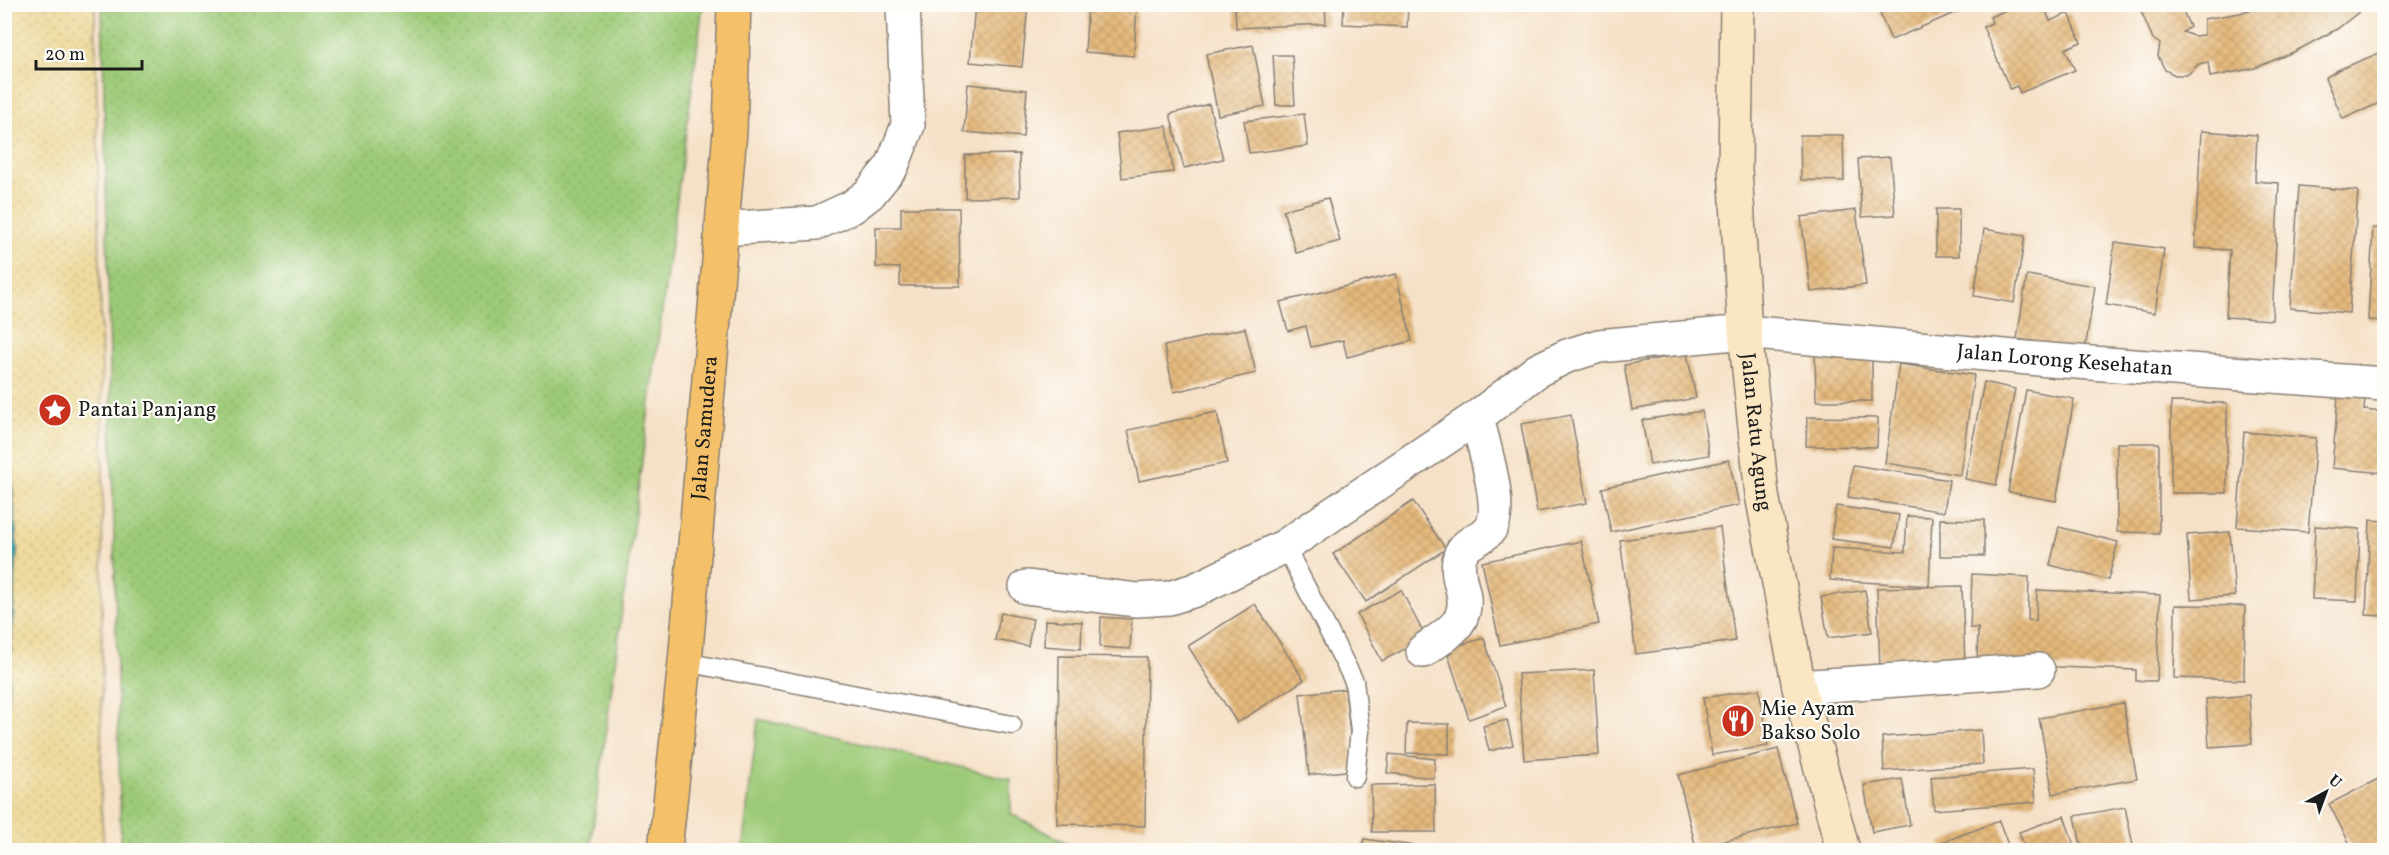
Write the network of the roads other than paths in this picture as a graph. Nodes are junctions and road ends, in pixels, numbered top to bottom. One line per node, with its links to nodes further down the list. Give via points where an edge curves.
1 (734, 4): 4 (main road, Jalan Samudera, via 730,131)
2 (903, 4): 4 (street, via 908,125 892,166 852,207 817,223)
3 (1737, 4): 5 (street, Jalan Ratu Agung, via 1734,131)
4 (721, 229): 11 (main road, Jalan Samudera)
5 (1745, 332): 6 (street, Jalan Lorong Kesehatan, via 2049,360); 7 (street, Jalan Lorong Kesehatan, via 1599,346 1567,356 1521,381); 13 (street, Jalan Ratu Agung, via 1762,495)
6 (2385, 384)
7 (1477, 417): 8 (street, Jalan Lorong Kesehatan); 10 (street, via 1496,504 1495,522 1461,551 1458,570 1465,604 1458,624)
8 (1285, 546): 9 (street, Jalan Lorong Kesehatan, via 1195,590 1169,598 1137,600); 15 (lane, via 1354,681 1360,732)
9 (1026, 587)
10 (1423, 651)
11 (685, 662): 14 (lane); 16 (main road, Jalan Samudera)
12 (2038, 670): 13 (street)
13 (1799, 687): 17 (street, Jalan Ratu Agung)
14 (1012, 725)
15 (1355, 777)
16 (665, 850)
17 (1844, 850)

